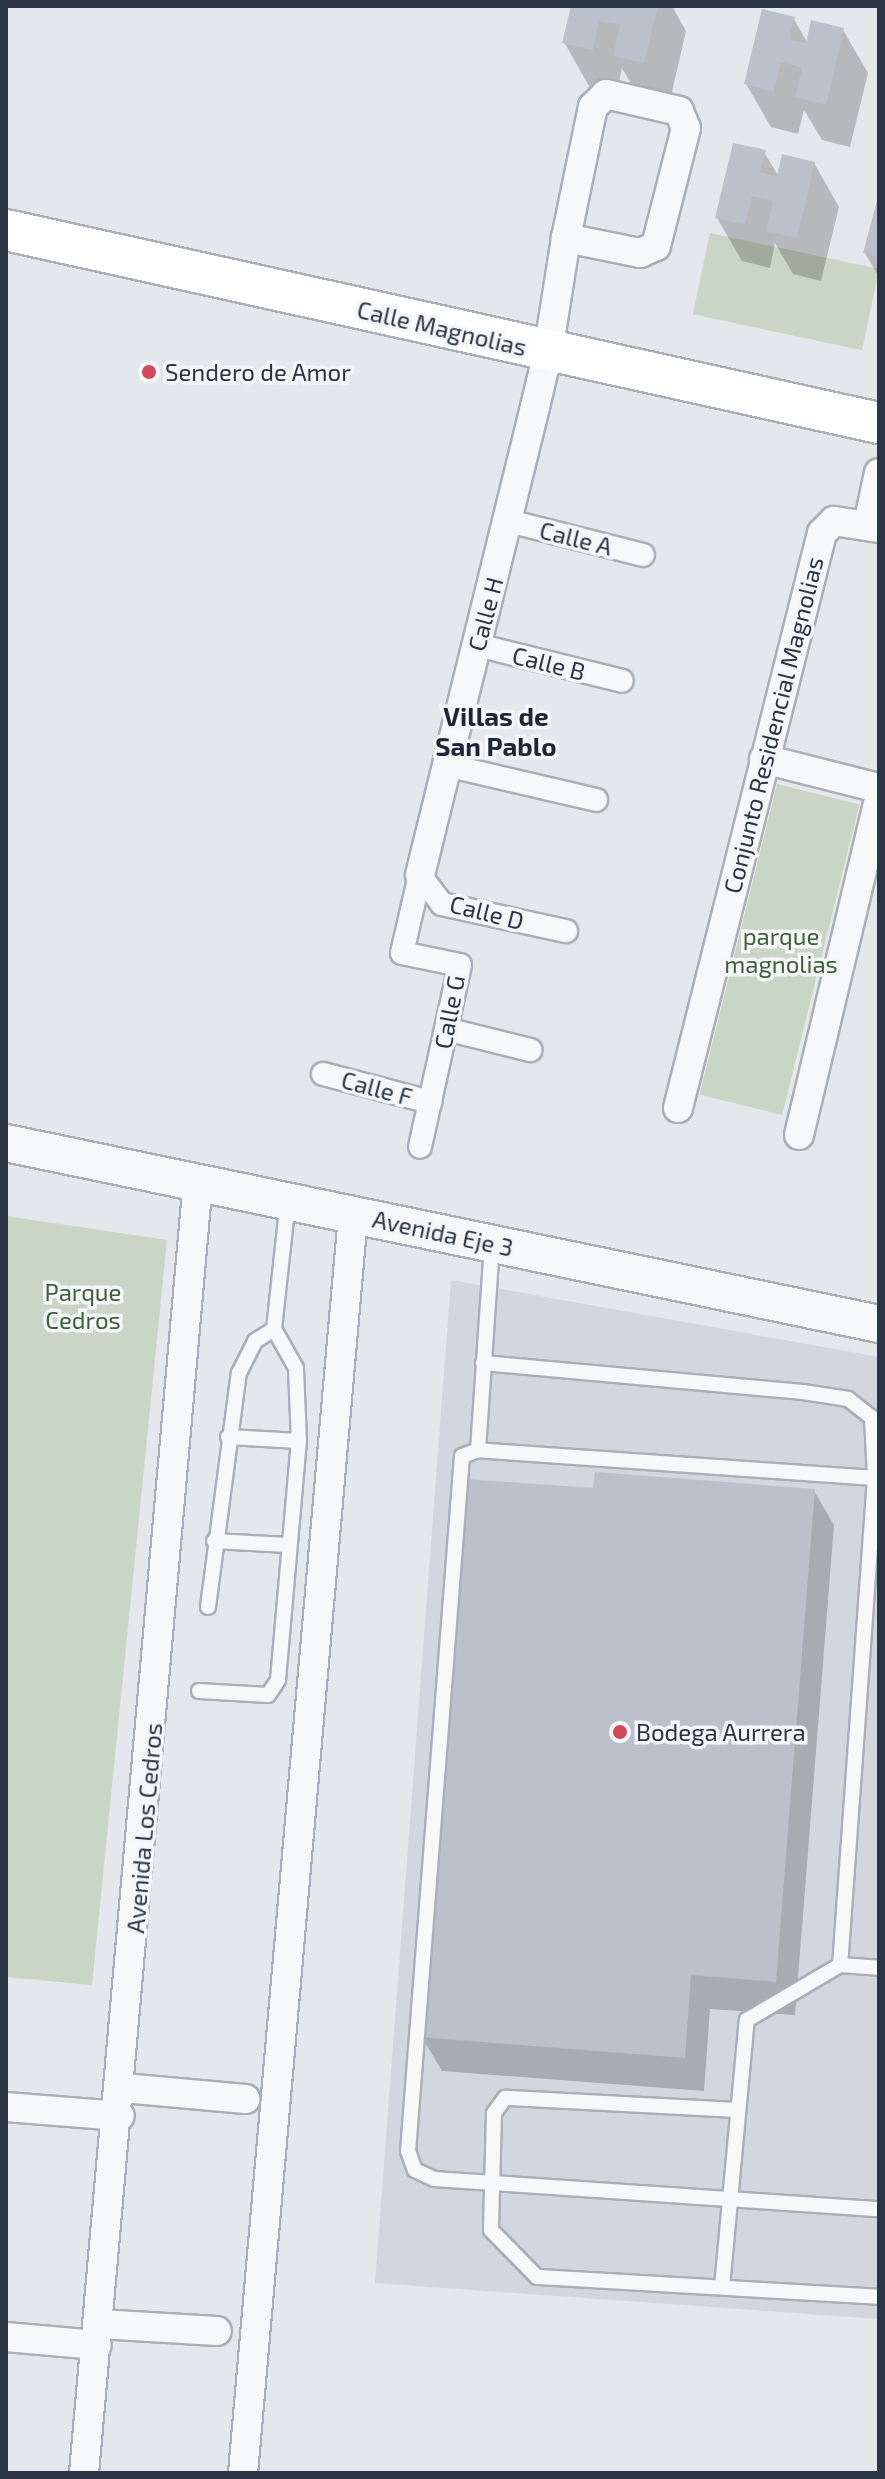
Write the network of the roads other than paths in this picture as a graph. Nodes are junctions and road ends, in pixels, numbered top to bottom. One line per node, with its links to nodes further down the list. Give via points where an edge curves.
1 (6, 230): 3 (main road, Calle Magnolias)
2 (566, 238): 2 (street, Calle H, via 600,97 684,116 662,227 646,253); 3 (street, Calle H)
3 (548, 352): 4 (main road, Calle Magnolias); 6 (street, Calle H)
4 (879, 423)
5 (879, 473): 7 (street, Conjunto Residencial Magnolias)
6 (509, 521): 8 (street, Calle A); 9 (street, Calle H)
7 (874, 527): 11 (street, Conjunto Residencial Magnolias, via 834,521 822,533)
8 (643, 555)
9 (477, 645): 10 (street, Calle B); 12 (street, Calle H)
10 (622, 681)
11 (764, 759): 13 (street); 22 (street, Conjunto Residencial Magnolias)
12 (446, 765): 14 (street); 16 (street, Calle H)
13 (879, 788)
14 (596, 800)
15 (879, 800): 23 (street)
16 (420, 875): 17 (street, Calle D, via 442,904); 18 (street, Calle G, via 402,953 460,965)
17 (566, 931)
18 (446, 1029): 19 (street); 21 (street, Calle G)
19 (530, 1050)
20 (323, 1074): 21 (street, Calle F)
21 (430, 1102): 25 (street, Calle G)
22 (678, 1108)
23 (799, 1135)
24 (6, 1143): 26 (street, Avenida Eje 3)
25 (420, 1147)
26 (198, 1181): 27 (street, Avenida Eje 3); 43 (street, Avenida Los Cedros)
27 (288, 1201): 28 (street, Avenida Eje 3); 31 (lane)
28 (353, 1215): 29 (street, Avenida Eje 3); 57 (street)
29 (492, 1243): 30 (street, Avenida Eje 3); 32 (lane)
30 (879, 1324)
31 (274, 1329): 33 (lane, via 243,1360); 34 (lane, via 296,1368)
32 (483, 1363): 35 (lane); 36 (lane, via 848,1399 872,1418)
33 (228, 1437): 34 (lane); 37 (lane)
34 (299, 1441): 38 (lane)
35 (478, 1450): 36 (lane); 48 (lane, via 459,1465 408,2151 424,2177)
36 (875, 1478): 41 (lane)
37 (214, 1541): 38 (lane); 39 (lane)
38 (288, 1545): 40 (lane, via 277,1686 261,1695)
39 (208, 1607)
40 (199, 1691)
41 (840, 1965): 42 (lane); 46 (lane, via 747,2020)
42 (879, 1968)
43 (123, 2088): 44 (street); 47 (street, Avenida Los Cedros)
44 (246, 2099)
45 (6, 2107): 47 (street)
46 (737, 2110): 48 (lane, via 505,2098 494,2113); 49 (lane)
47 (120, 2116): 54 (street, Avenida Los Cedros)
48 (492, 2182): 49 (lane); 51 (lane, via 489,2221 505,2251 537,2277)
49 (730, 2198): 50 (lane); 51 (lane)
50 (879, 2209)
51 (722, 2287): 52 (lane)
52 (879, 2297)
53 (217, 2331): 54 (street)
54 (98, 2334): 55 (street); 56 (street, Avenida Los Cedros)
55 (6, 2337)
56 (84, 2473)
57 (243, 2473)

